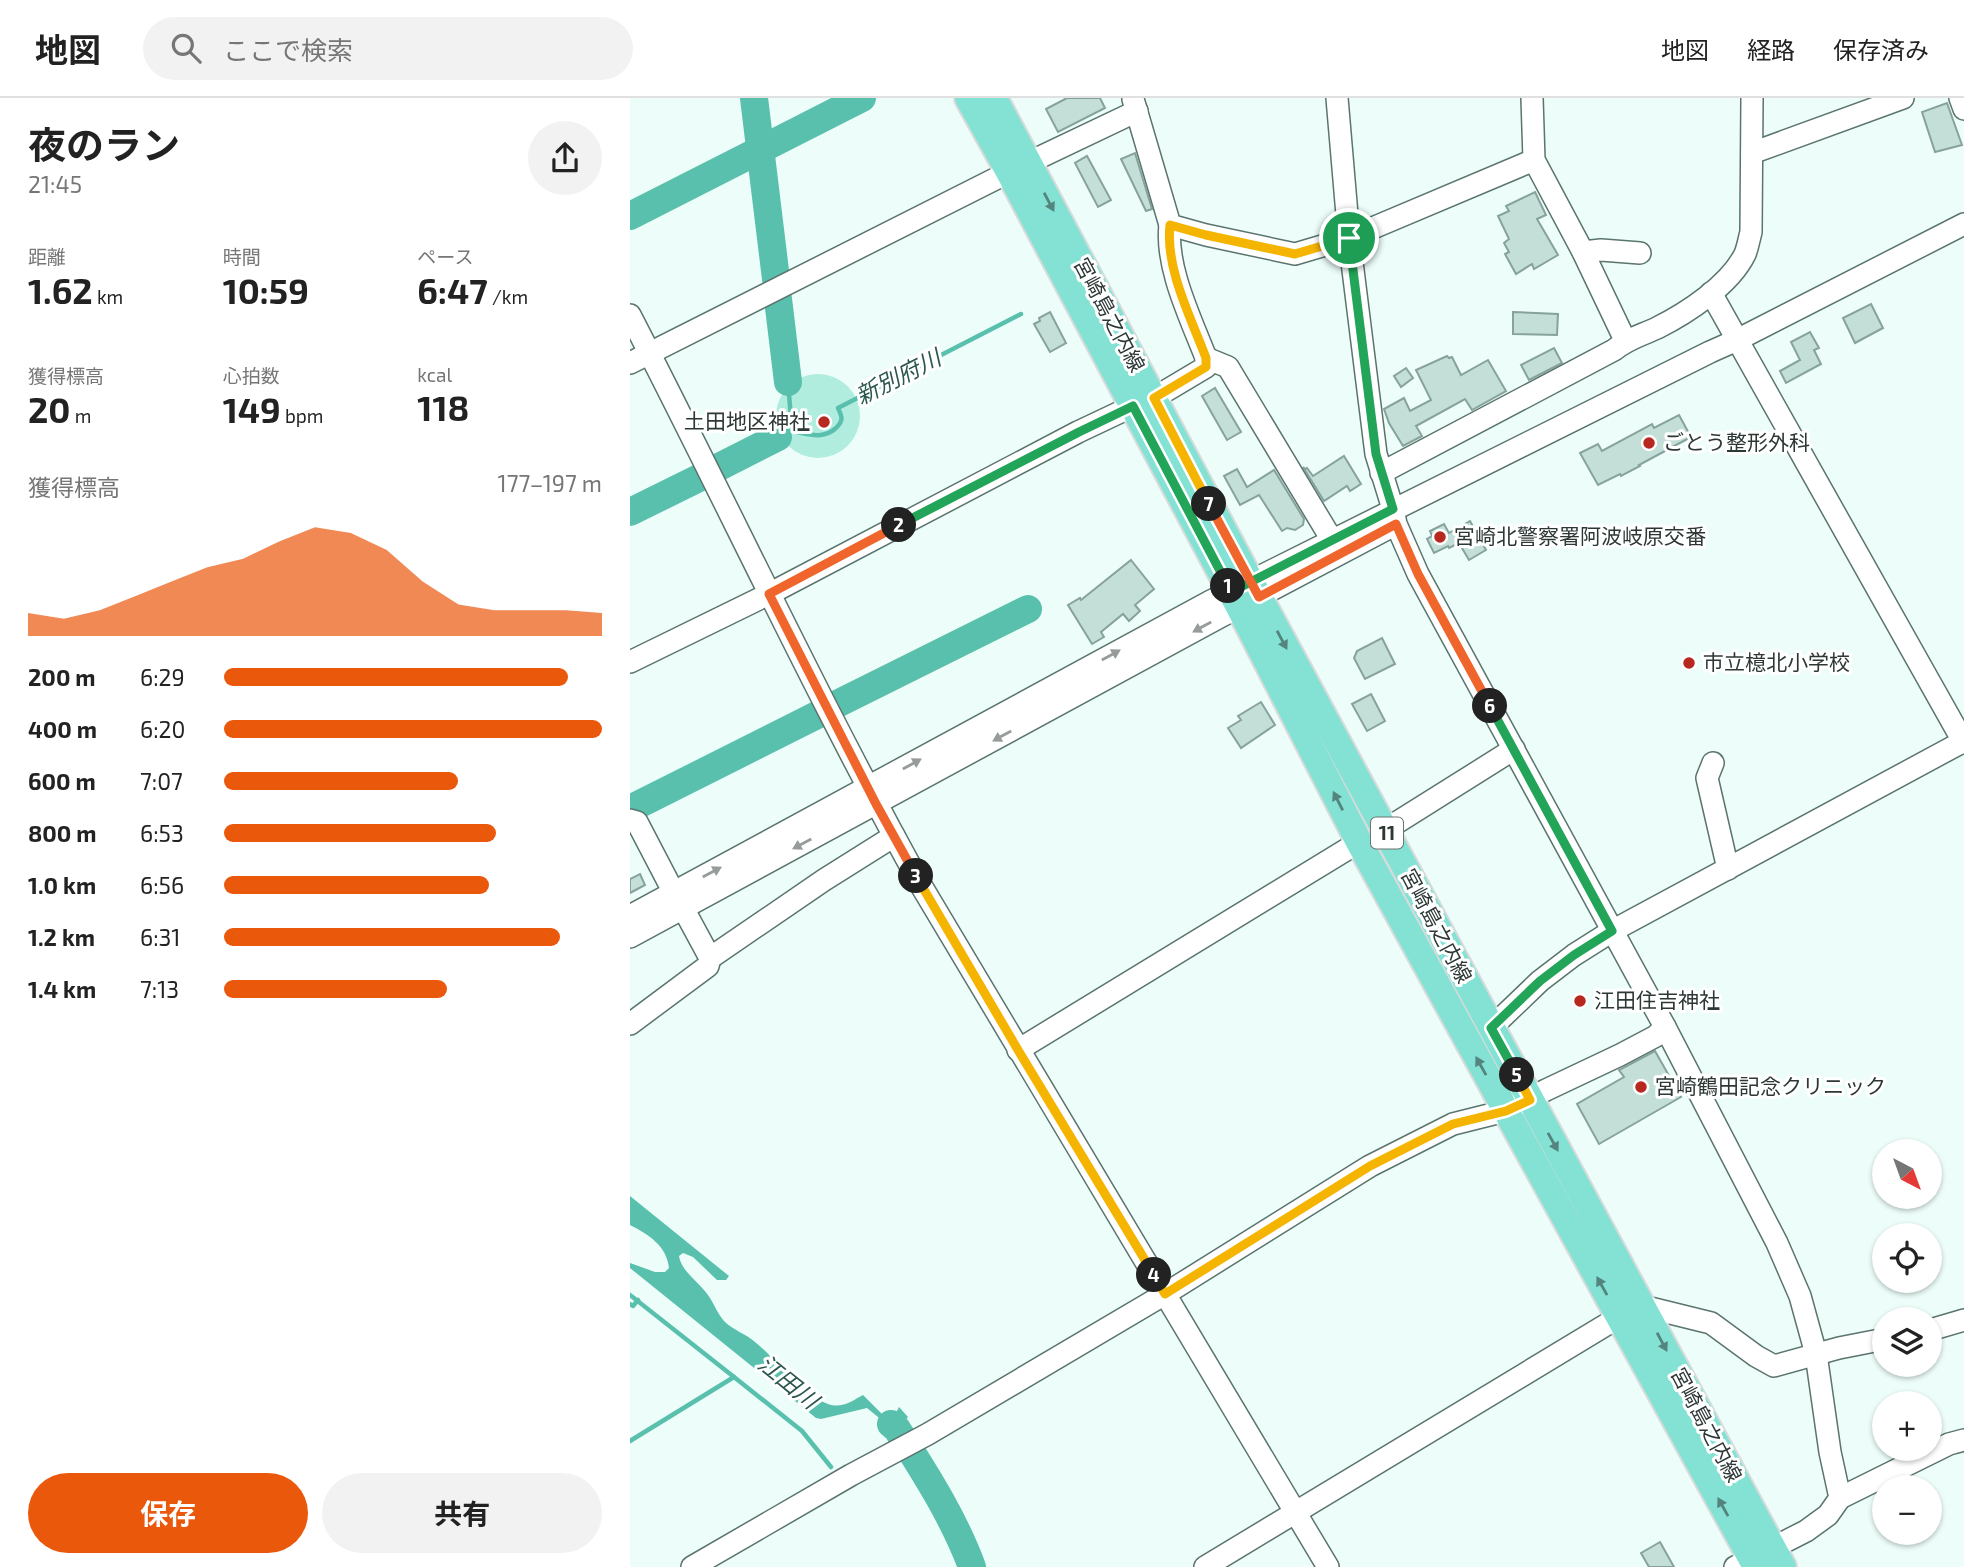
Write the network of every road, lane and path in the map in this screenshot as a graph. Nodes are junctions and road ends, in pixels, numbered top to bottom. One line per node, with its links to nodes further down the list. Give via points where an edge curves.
1 (968, 98): 12 (main road, 宮崎島之内線 / 11)
2 (994, 98): 12 (main road, 宮崎島之内線 / 11)
3 (1337, 98): 15 (street)
4 (1532, 98): 11 (street)
5 (1752, 98): 10 (street)
6 (1902, 98): 10 (street)
7 (1960, 98): 9 (street)
8 (1135, 104): 12 (street); 14 (street)
9 (1964, 109)
10 (1752, 153): 18 (street, via 1751,232 1745,252)
11 (1534, 160): 15 (street); 16 (street)
12 (1019, 168): 22 (street); 25 (main road, 宮崎島之内線 / 11)
13 (1964, 224): 21 (street)
14 (1170, 225): 15 (street, via 1295,254); 23 (street, via 1176,281)
15 (1349, 238): 26 (street)
16 (1583, 252): 17 (street); 20 (street)
17 (1640, 253)
18 (1711, 293): 20 (street, via 1674,319); 21 (street)
19 (630, 315): 22 (street)
20 (1625, 340): 26 (street, via 1614,350)
21 (1737, 340): 27 (street); 32 (street)
22 (650, 353): 24 (street); 29 (street)
23 (1206, 358): 25 (street, via 1201,371); 28 (street, via 1228,367)
24 (630, 363)
25 (1143, 402): 29 (street); 30 (main road, 宮崎島之内線 / 11)
26 (1381, 473): 27 (street)
27 (1394, 517): 28 (street); 30 (street); 33 (street, via 1418,574)
28 (1332, 540): 30 (street)
29 (769, 594): 31 (street); 35 (street)
30 (1245, 594): 35 (street); 37 (main road, 宮崎島之内線 / 11, one-way to 37); 39 (main road, 宮崎島之内線 / 11, one-way to 30)
31 (630, 662)
32 (1964, 742): 40 (street)
33 (1514, 749): 37 (street); 43 (street)
34 (1713, 762): 40 (street, via 1707,778 1722,815)
35 (872, 796): 38 (street); 41 (street)
36 (630, 820): 41 (street, via 636,822)
37 (1385, 830): 48 (main road, 宮崎島之内線 / 11)
38 (894, 836): 45 (street); 49 (street)
39 (1359, 842): 49 (street); 51 (main road, 宮崎島之内線 / 11, one-way to 39)
40 (1728, 869): 43 (street)
41 (678, 900): 42 (street); 44 (street); 45 (street)
42 (630, 916)
43 (1612, 931): 47 (street); 48 (street, via 1540,981)
44 (630, 937)
45 (710, 958): 46 (street, via 708,965)
46 (630, 1024)
47 (1665, 1027): 50 (street, via 1632,1049); 57 (street, via 1777,1243 1800,1296)
48 (1491, 1028): 50 (main road, 宮崎島之内線 / 11)
49 (1018, 1050): 52 (street)
50 (1530, 1100): 51 (street); 53 (main road, 宮崎島之内線 / 11, one-way to 53)
51 (1506, 1111): 52 (street, via 1453,1124 1370,1166); 53 (main road, 宮崎島之内線 / 11, one-way to 51)
52 (1165, 1294): 60 (street); 62 (street)
53 (1630, 1312): 57 (street, via 1711,1323 1774,1366); 60 (street); 61 (main road, 宮崎島之内線 / 11)
54 (1964, 1320): 55 (street)
55 (1942, 1327)
56 (1872, 1342): 57 (street)
57 (1816, 1354): 59 (street)
58 (1964, 1440): 59 (street)
59 (1840, 1498): 61 (street, via 1828,1514)
60 (1294, 1513): 63 (street); 64 (street)
61 (1760, 1561)
62 (692, 1567)
63 (1205, 1567)
64 (1328, 1567)

